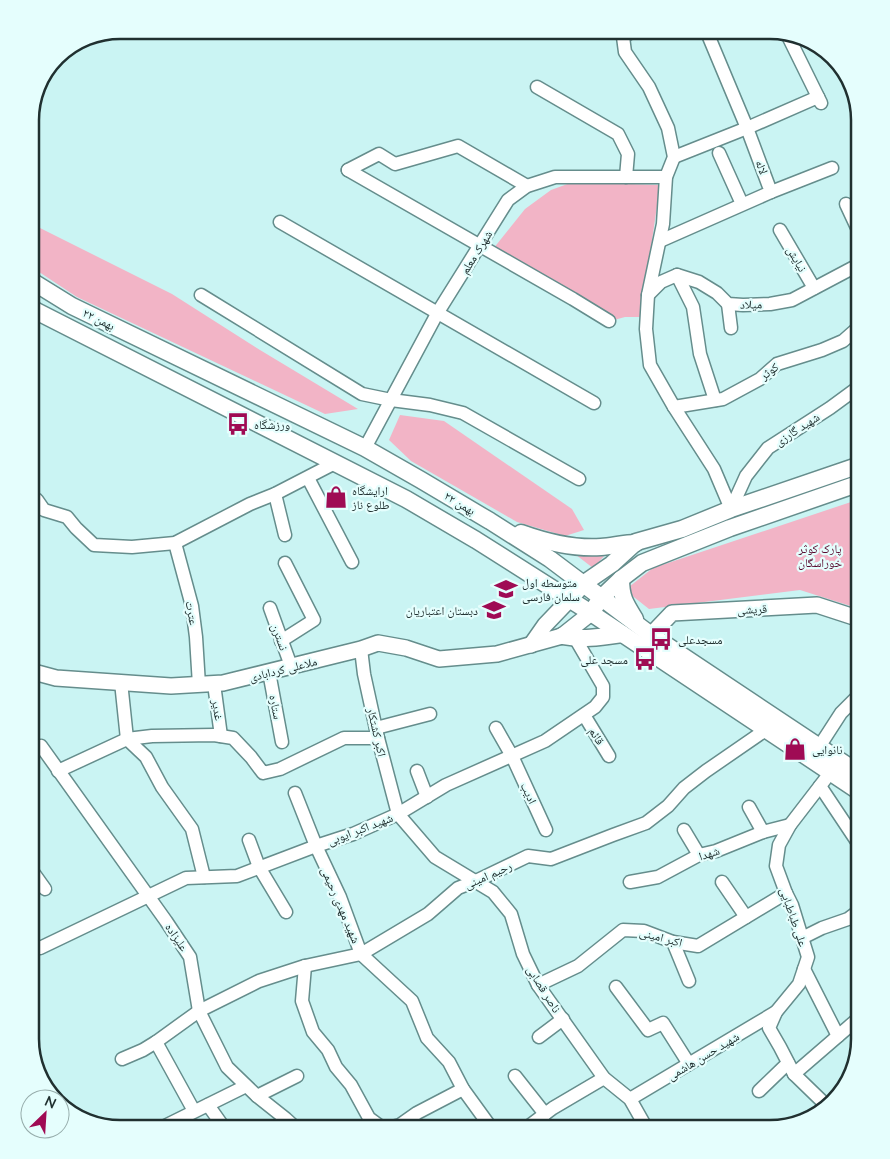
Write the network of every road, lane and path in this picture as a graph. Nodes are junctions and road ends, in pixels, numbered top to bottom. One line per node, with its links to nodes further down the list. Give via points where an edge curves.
1 (623, 39): 7 (street, via 625,52 649,88 668,128)
2 (710, 39): 5 (street, لاله)
3 (791, 41): 5 (street, via 819,100)
4 (537, 87): 9 (street, via 618,134 628,154)
5 (747, 128): 7 (street); 12 (street, لاله)
6 (718, 153): 13 (street)
7 (674, 157): 10 (street)
8 (832, 168): 12 (street)
9 (626, 177): 10 (street, شهرک معلم); 11 (street, شهرک معلم, via 555,177)
10 (666, 177): 18 (street)
11 (527, 186): 19 (street, شهرک معلم, via 508,200); 19 (street, via 458,146 395,164 379,154 348,170)
12 (772, 192): 13 (street)
13 (742, 204): 18 (street)
14 (846, 204): 15 (street)
15 (851, 215)
16 (280, 222): 29 (street)
17 (780, 230): 23 (street, نیایش)
18 (660, 241): 25 (street)
19 (480, 247): 29 (street, شهرک معلم); 31 (street)
20 (851, 269): 23 (street, میلاد)
21 (677, 275): 25 (street, via 661,282); 27 (street, میلاد, via 699,282); 36 (street, via 693,308 700,354)
22 (39, 286): 26 (main road, ۲۲ بهمن)
23 (814, 288): 27 (street, میلاد, via 792,300 770,304)
24 (201, 295): 35 (street, via 362,394)
25 (648, 295): 38 (street, via 646,329 650,365)
26 (61, 300): 30 (main road); 39 (main road, ۲۲ بهمن)
27 (728, 304): 32 (street)
28 (39, 312): 30 (main road, ۲۲ بهمن)
29 (438, 312): 35 (street, شهرک معلم); 37 (street)
30 (49, 318): 40 (main road, ۲۲ بهمن)
31 (609, 321)
32 (731, 328)
33 (851, 334): 36 (street, کوثر, via 822,350 777,364 760,379)
34 (851, 393): 47 (street, شهید گارزی, via 768,448 746,476)
35 (391, 400): 39 (street, شهرک معلم); 43 (street, via 463,413)
36 (715, 400): 38 (street, کوثر)
37 (594, 403)
38 (674, 407): 47 (street, via 714,469)
39 (365, 448): 48 (main road, ۲۲ بهمن)
40 (335, 464): 42 (street); 58 (main road, ۲۲ بهمن, via 406,499)
41 (851, 468): 47 (main road)
42 (308, 478): 45 (street); 53 (street)
43 (579, 479)
44 (851, 487): 52 (main road, via 730,528)
45 (275, 494): 49 (street); 51 (street)
46 (39, 503): 51 (street, via 44,510 67,517 94,545)
47 (731, 509): 50 (main road, via 682,529)
48 (490, 521): 50 (main road, via 561,545 600,547); 56 (main road, ۲۲ بهمن)
49 (285, 535)
50 (636, 542): 52 (main road); 56 (main road)
51 (175, 544): 72 (street, عترت, via 192,606)
52 (648, 561): 55 (main road)
53 (352, 562)
54 (285, 564): 65 (street, via 314,620)
55 (621, 579): 57 (main road); 62 (main road, via 624,602)
56 (583, 584): 57 (main road, ۲۲ بهمن); 58 (main road)
57 (601, 598): 60 (main road); 62 (main road, ۲۲ بهمن)
58 (569, 600): 60 (main road, ۲۲ بهمن); 66 (street)
59 (270, 608): 65 (street, نسترن)
60 (591, 613): 63 (main road, ۲۲ بهمن); 64 (street)
61 (851, 616): 62 (street, قریشی, via 817,605 672,613)
62 (645, 631): 82 (main road, ۲۲ بهمن)
63 (622, 634): 64 (main road); 77 (main road, ۲۲ بهمن)
64 (569, 638): 66 (street, ملاعلی کردابادی); 75 (street, شهید اکبر ایوبی, via 603,686 603,697)
65 (282, 641): 68 (street, نسترن)
66 (531, 645): 67 (street, ملاعلی کردابادی, via 497,654 439,659 378,643)
67 (361, 649): 68 (street, ملاعلی کردابادی); 78 (street, اکبر کشتکار)
68 (291, 666): 69 (street, ملاعلی کردابادی)
69 (269, 672): 72 (street, ملاعلی کردابادی, via 223,684); 81 (street, ستاره)
70 (39, 673): 71 (street, ملاعلی کردابادی, via 56,678)
71 (121, 682): 72 (street, ملاعلی کردابادی, via 171,686); 80 (street)
72 (207, 684): 79 (street, غدیر)
73 (851, 703): 82 (street)
74 (430, 714): 78 (street)
75 (584, 715): 84 (street, شهید اکبر ایوبی, via 545,741); 85 (street, قائم)
76 (496, 728): 84 (street, ادیب)
77 (767, 729): 89 (main road, ۲۲ بهمن); 107 (street, رحیم امینی, via 699,776 646,823 550,859 528,856)
78 (377, 733): 79 (street, via 344,738 280,769 263,773 233,738); 95 (street, اکبر کشتکار)
79 (221, 736): 80 (street)
80 (127, 739): 87 (street); 105 (street, via 146,757 162,787 192,829)
81 (282, 742)
82 (819, 747): 86 (main road, ۲۲ بهمن)
83 (39, 752): 87 (street, علیزاده)
84 (512, 756): 93 (street, شهید اکبر ایوبی, via 446,785); 97 (street, ادیب)
85 (609, 756)
86 (851, 768)
87 (58, 771): 112 (street, علیزاده)
88 (417, 771): 93 (street)
89 (830, 773): 90 (street, علی طباطبایی); 91 (main road, ۲۲ بهمن)
90 (820, 786): 96 (street, علی طباطبایی); 100 (street)
91 (851, 786)
92 (295, 793): 102 (street, شهید مهدی رحیمی)
93 (427, 797): 95 (street, شهید اکبر ایوبی)
94 (749, 807): 99 (street)
95 (398, 814): 102 (street, شهید اکبر ایوبی); 107 (street, ناصر قصابی, via 436,857)
96 (790, 825): 99 (street, شهدا); 111 (street, علی طباطبایی, via 779,845 776,866)
97 (546, 830)
98 (684, 830): 103 (street)
99 (763, 832): 103 (street, شهدا)
100 (851, 832)
101 (249, 840): 104 (street)
102 (316, 846): 104 (street, شهید اکبر ایوبی); 119 (street, شهید مهدی رحیمی, via 340,897)
103 (699, 856): 108 (street, شهدا, via 658,878)
104 (259, 867): 105 (street, شهید اکبر ایوبی, via 237,876); 113 (street)
105 (204, 877): 112 (street, شهید اکبر ایوبی, via 186,878)
106 (39, 881): 110 (street)
107 (476, 881): 119 (street, رحیم امینی, via 458,888 428,914); 123 (street, ناصر قصابی, via 494,892 511,914 523,954)
108 (630, 882)
109 (722, 882): 114 (street)
110 (45, 889)
111 (786, 893): 114 (street, اکبر امینی); 116 (street, علی طباطبایی)
112 (149, 896): 118 (street, شهید اکبر ایوبی); 125 (street, علیزاده, via 190,957)
113 (286, 912)
114 (746, 917): 117 (street, اکبر امینی, via 698,946)
115 (851, 917): 116 (street)
116 (802, 938): 121 (street, علی طباطبایی, via 808,957)
117 (672, 942): 122 (street); 123 (street, اکبر امینی, via 644,930 623,930 578,966)
118 (40, 948)
119 (361, 954): 120 (street, رحیم امینی); 140 (street, شهید مهدی رحیمی, via 412,1002 428,1038 449,1062)
120 (305, 966): 125 (street, رحیم امینی, via 259,980); 151 (street, via 302,1000 313,1032)
121 (804, 969): 126 (street, علی طباطبایی, via 799,984); 129 (street)
122 (689, 982)
123 (538, 985): 127 (street, ناصر قصابی)
124 (616, 987): 134 (street, via 648,1030 663,1023)
125 (199, 1011): 131 (street, رحیم امینی); 139 (street, علیزاده, via 227,1067)
126 (776, 1012): 133 (street, via 769,1028); 134 (street, شهید حسن هاشمی)
127 (563, 1019): 130 (street); 138 (street, ناصر قصابی)
128 (851, 1025): 129 (street)
129 (838, 1036): 135 (street)
130 (539, 1037)
131 (156, 1042): 132 (street, رحیم امینی); 146 (street)
132 (122, 1059)
133 (788, 1063): 135 (street); 141 (street)
134 (689, 1064): 143 (street, شهید حسن هاشمی)
135 (794, 1074): 144 (street)
136 (297, 1076): 142 (street)
137 (515, 1076): 147 (street)
138 (604, 1078): 143 (street, ناصر قصابی); 147 (street)
139 (246, 1086): 142 (street, علیزاده); 145 (street)
140 (463, 1089): 152 (street); 153 (street, شهید مهدی رحیمی)
141 (759, 1092)
142 (257, 1096): 150 (street, علیزاده)
143 (630, 1099): 155 (street, ناصر قصابی)
144 (822, 1101)
145 (208, 1104): 146 (street); 149 (street)
146 (194, 1111): 148 (street)
147 (545, 1114): 154 (street)
148 (176, 1120)
149 (219, 1120)
150 (287, 1120)
151 (372, 1120)
152 (407, 1120)
153 (485, 1120)
154 (539, 1120)
155 (642, 1120)

